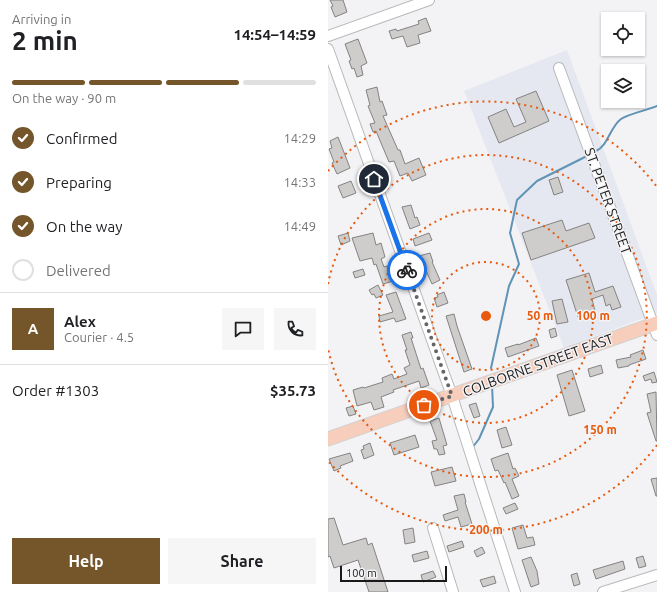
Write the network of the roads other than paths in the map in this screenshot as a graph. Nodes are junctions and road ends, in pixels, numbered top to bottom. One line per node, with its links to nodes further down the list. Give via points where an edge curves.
1 (429, 0): 2 (street)
2 (328, 36)
3 (328, 49): 6 (street)
4 (559, 68): 5 (street, ST. PETER STREET)
5 (656, 327): 6 (main road, COLBORNE STREET EAST)
6 (452, 396): 7 (main road, COLBORNE STREET EAST); 11 (street)
7 (328, 438)
8 (433, 528): 10 (street)
9 (657, 575): 12 (street)
10 (453, 592)
11 (515, 592)
12 (603, 592)

